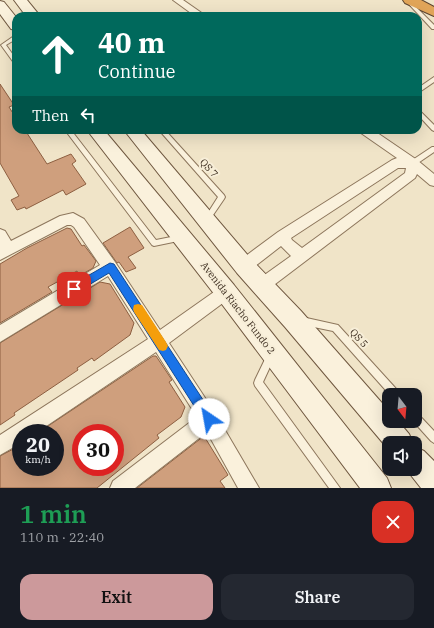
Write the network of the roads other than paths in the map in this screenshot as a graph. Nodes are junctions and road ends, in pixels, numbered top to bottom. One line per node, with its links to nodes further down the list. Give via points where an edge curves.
1 (177, 0): 7 (street)
2 (407, 0): 8 (lane)
3 (410, 0): 9 (highway)
4 (23, 1): 6 (main road)
5 (2, 10): 11 (main road)
6 (30, 12)
7 (195, 12)
8 (419, 12)
9 (434, 12)
10 (422, 16): 12 (lane)
11 (12, 21)
12 (434, 28)
13 (12, 40): 14 (lane, via 3,45)
14 (12, 57)
15 (434, 80): 16 (lane)
16 (422, 88)
17 (422, 116): 18 (lane)
18 (434, 129)
19 (71, 134): 32 (lane, via 154,243)
20 (99, 134): 32 (main road, Avenida Riacho Fundo 2)
21 (135, 134): 29 (main road)
22 (166, 134): 29 (lane, QS 7, via 222,197)
23 (371, 134): 25 (street)
24 (434, 149): 25 (lane)
25 (413, 163): 26 (street); 27 (street, via 396,163); 28 (street, via 411,175)
26 (434, 180)
27 (363, 184): 28 (street, via 376,194); 31 (street)
28 (379, 200): 34 (street)
29 (205, 221): 35 (main road)
30 (0, 235): 33 (street)
31 (283, 236): 34 (street, via 287,244); 35 (street)
32 (182, 237): 38 (main road, Avenida Riacho Fundo 2)
33 (4, 252): 36 (street, via 65,220 73,219 79,223)
34 (302, 256): 37 (street)
35 (244, 266): 37 (main road)
36 (110, 267): 40 (street); 41 (street)
37 (261, 286): 39 (main road)
38 (226, 292): 41 (street); 42 (main road, Avenida Riacho Fundo 2)
39 (293, 319): 43 (lane, QS 5, via 335,328); 46 (main road)
40 (0, 334)
41 (159, 340): 44 (street); 48 (street)
42 (272, 353): 53 (lane, via 258,383); 54 (main road, Avenida Riacho Fundo 2)
43 (390, 388)
44 (209, 419): 51 (street); 52 (street)
45 (422, 424): 47 (lane)
46 (394, 436)
47 (434, 438)
48 (0, 446)
49 (422, 468): 50 (main road)
50 (434, 482)
51 (120, 488)
52 (249, 488)
53 (335, 488)
54 (377, 488)

